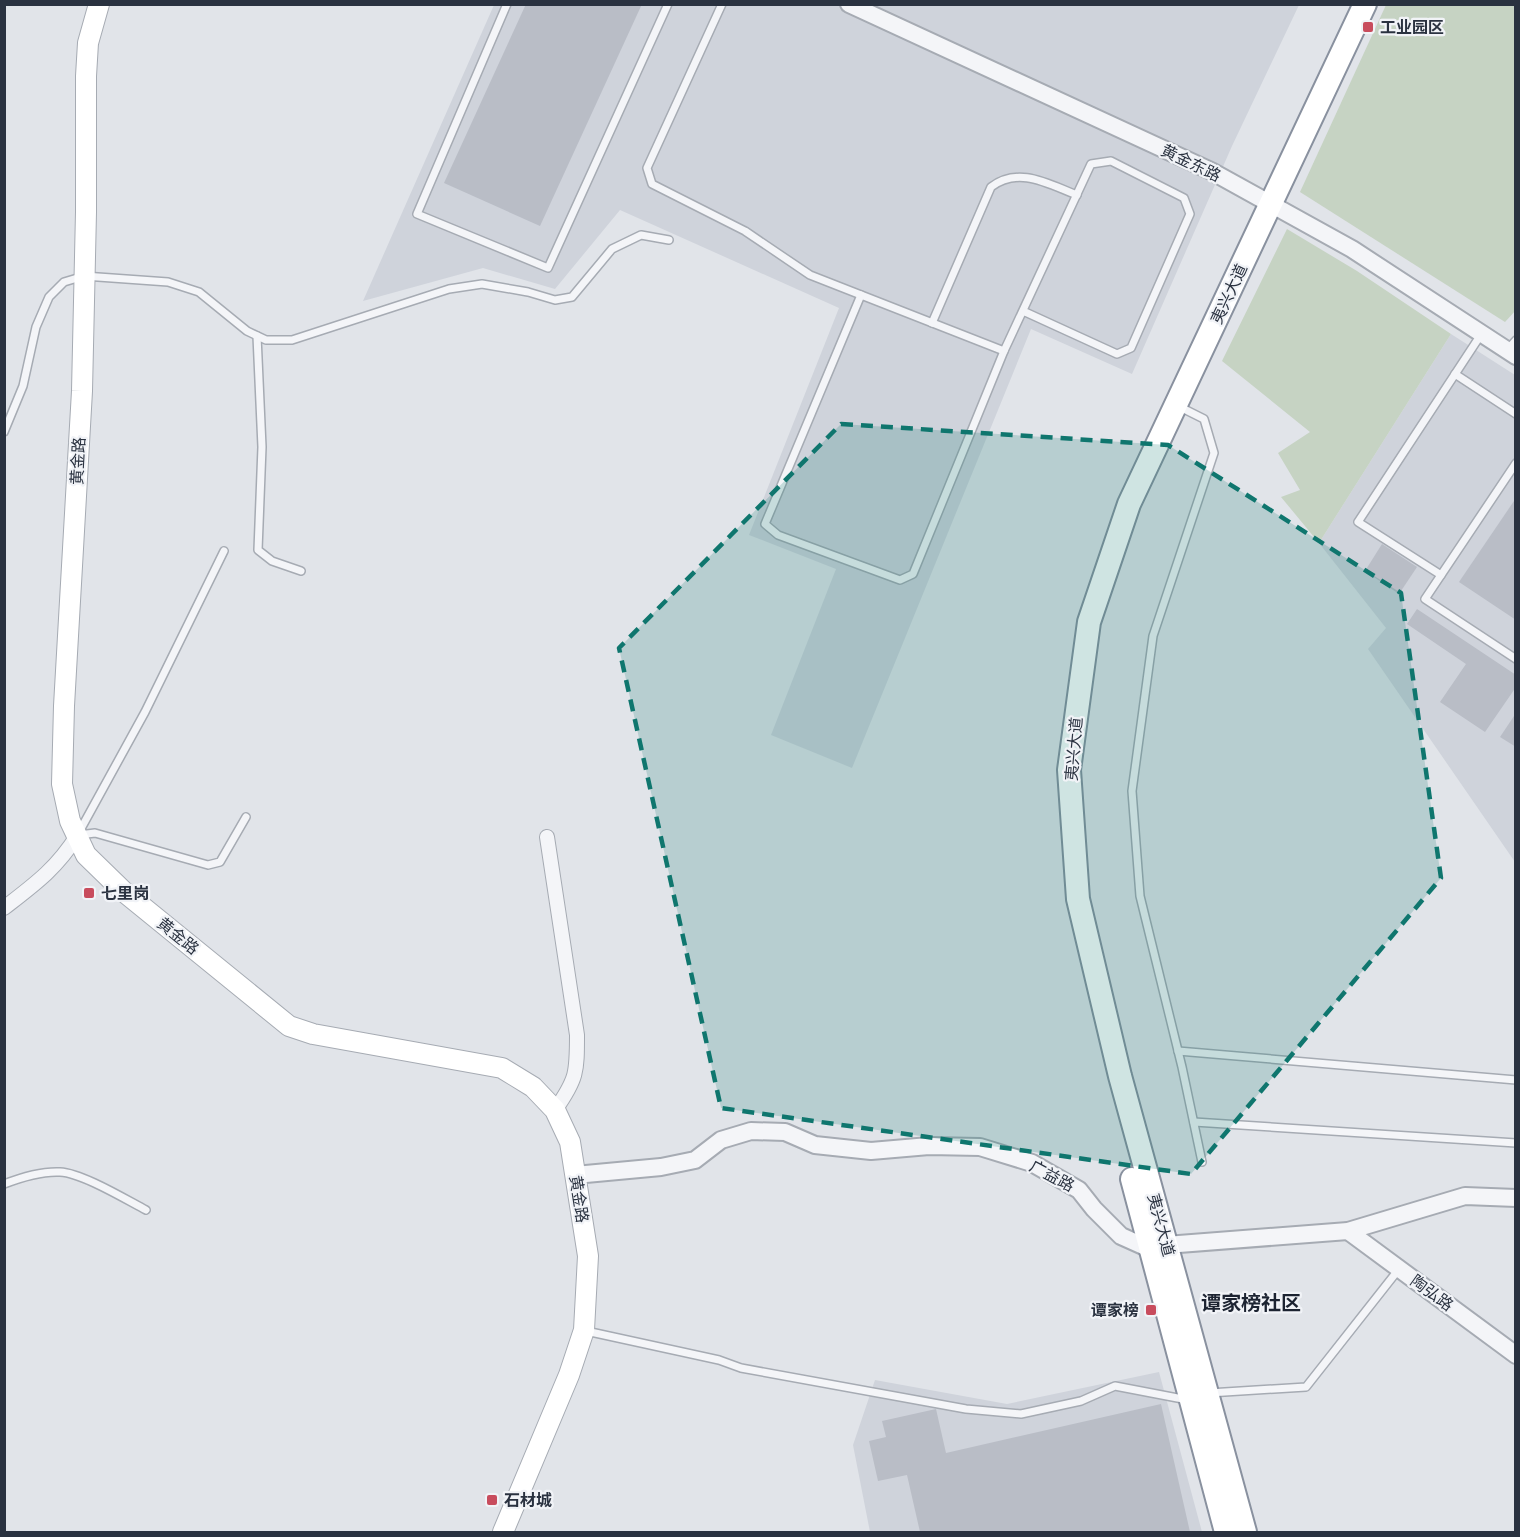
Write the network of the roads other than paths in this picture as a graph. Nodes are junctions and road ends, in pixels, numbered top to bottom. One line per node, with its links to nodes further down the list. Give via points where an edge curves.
1 (99, 4): 11 (main road, 黄金路, via 88,43)
2 (507, 4): 3 (lane, via 417,214 548,267)
3 (668, 4)
4 (722, 4): 12 (lane, via 647,168 652,184 745,231 810,275)
5 (849, 4): 9 (street, 黄金东路, via 1211,171)
6 (1349, 4): 9 (highway, 夷兴大道)
7 (1365, 4): 9 (highway, 夷兴大道)
8 (1077, 195): 13 (lane); 13 (lane, via 1091,164 1111,161 1184,198 1190,214 1131,348 1117,354); 14 (lane, via 1023,176 1001,180 991,187)
9 (1264, 201): 15 (street, 黄金东路, via 1352,249); 20 (highway, 夷兴大道); 43 (highway, 夷兴大道, via 1112,510 1075,619 1055,770 1064,901 1106,1080)
10 (669, 240): 16 (lane, via 641,235 612,249 572,297 555,300 482,284 449,289 292,340)
11 (84, 276): 16 (lane, via 168,282 199,292); 22 (lane, via 64,282 50,297 36,327 23,386); 29 (main road, 黄金路, via 62,784)
12 (861, 295): 14 (lane); 18 (lane, via 765,524 778,535 900,580 913,574)
13 (1023, 311): 18 (lane)
14 (932, 323): 18 (lane)
15 (1482, 333): 17 (street, 黄金东路); 19 (lane)
16 (257, 336): 25 (lane, via 262,447 258,550 272,561)
17 (1513, 349)
18 (1004, 351)
19 (1455, 374): 21 (lane); 26 (lane, via 1358,522)
20 (1176, 405): 32 (lane, via 1204,419 1214,453 1153,636 1132,791 1140,896); 43 (highway, 夷兴大道, via 1129,504 1089,622 1069,770 1078,899)
21 (1515, 414)
22 (4, 432)
23 (1515, 463): 26 (lane)
24 (224, 551): 29 (lane, via 146,712)
25 (301, 571)
26 (1441, 574): 27 (lane, via 1425,599)
27 (1515, 659)
28 (246, 817): 29 (lane, via 220,862 208,865 95,833)
29 (77, 836): 31 (street, via 48,874); 34 (main road, 黄金路, via 86,855 123,891 289,1026 313,1034 502,1068 533,1087)
30 (547, 837): 34 (street, via 577,1035 577,1066 571,1087)
31 (4, 908)
32 (1178, 1052): 33 (lane); 35 (lane)
33 (1515, 1080)
34 (555, 1110): 38 (main road, 黄金路, via 570,1142)
35 (1194, 1122): 36 (lane); 37 (lane)
36 (1515, 1143)
37 (1202, 1162)
38 (575, 1175): 43 (street, 广益路, via 695,1160 721,1140 751,1131 785,1132 815,1145 871,1151 980,1147 1032,1163 1079,1190 1121,1236); 45 (main road, 黄金路, via 588,1256)
39 (4, 1184): 41 (lane, via 24,1176 62,1172)
40 (1515, 1198): 42 (street, 广益路, via 1466,1196)
41 (146, 1210)
42 (1348, 1231): 43 (street, 广益路); 44 (street, 陶弘路)
43 (1158, 1247): 47 (highway, 夷兴大道)
44 (1399, 1269): 46 (street, 陶弘路); 47 (lane, via 1306,1386)
45 (584, 1330): 47 (lane, via 741,1368 966,1409 1021,1414 1081,1401 1115,1386); 48 (main road, 黄金路)
46 (1515, 1355)
47 (1199, 1397): 49 (highway, 夷兴大道); 50 (highway, 夷兴大道)
48 (503, 1533)
49 (1226, 1533)
50 (1245, 1533)

